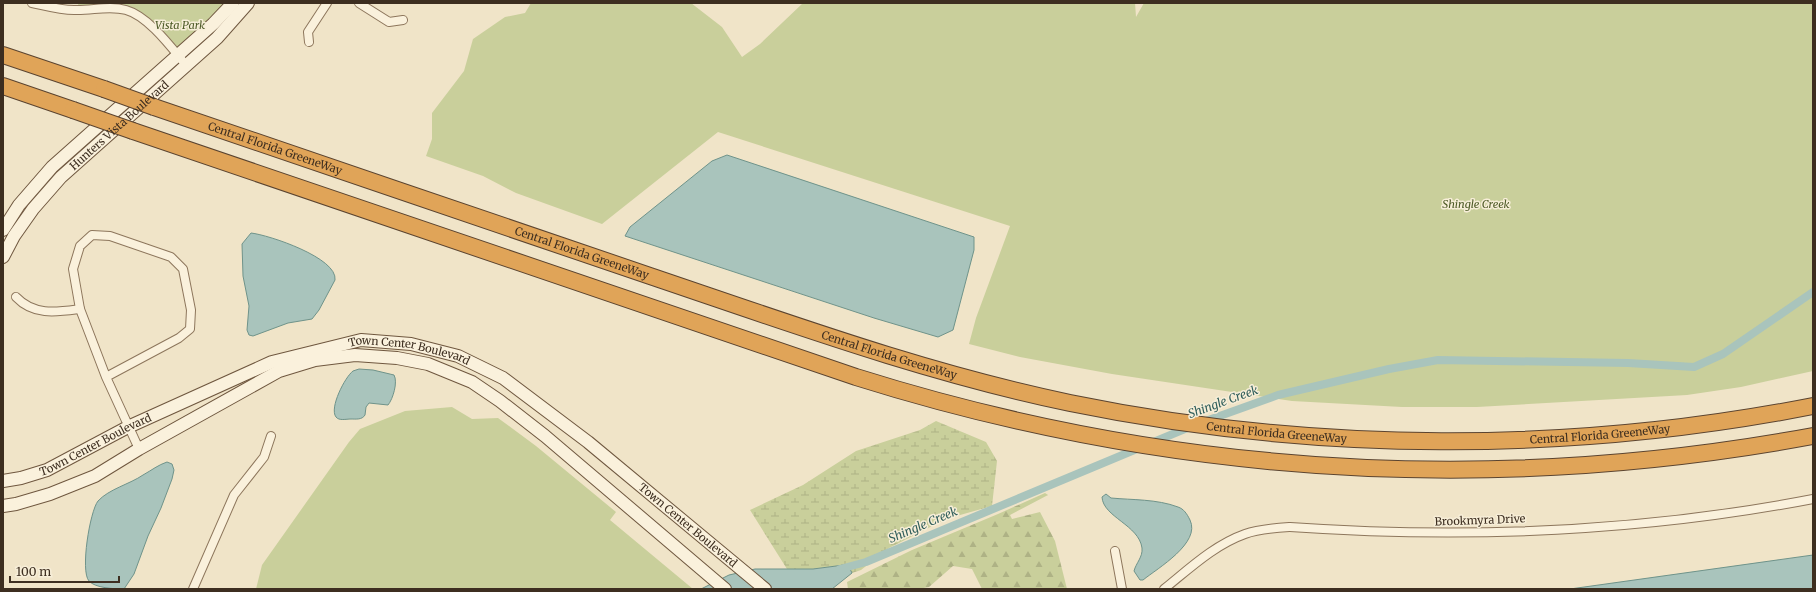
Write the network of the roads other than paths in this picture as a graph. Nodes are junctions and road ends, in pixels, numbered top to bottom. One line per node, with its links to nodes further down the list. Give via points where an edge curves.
1 (32, 3): 9 (street, via 74,10 127,10 143,18)
2 (233, 3): 9 (street, Hunters Vista Boulevard)
3 (248, 3): 9 (street, Hunters Vista Boulevard, via 217,38)
4 (327, 3): 7 (street, via 308,32)
5 (359, 3): 6 (street, via 389,22)
6 (403, 20)
7 (309, 42)
8 (3, 55): 16 (highway, Central Florida GreeneWay, bridge, via 828,336 942,372 1077,404 1229,428 1334,438 1452,441 1611,435 1691,426)
9 (182, 60): 11 (street, Hunters Vista Boulevard, via 52,167 19,205); 12 (street, Hunters Vista Boulevard, via 61,177 33,209)
10 (3, 86): 19 (highway, bridge, via 786,353 896,389 1045,428 1226,458 1413,471 1574,467 1735,450)
11 (3, 230)
12 (3, 257)
13 (16, 296): 14 (street, via 29,308 48,312)
14 (80, 309): 15 (street); 15 (street, via 73,269 80,246 92,235 110,236 171,256 183,269 192,310 190,329 179,338)
15 (106, 377): 17 (street)
16 (1813, 406)
17 (128, 427): 20 (street); 21 (street, Town Center Boulevard, via 46,470); 27 (street, Town Center Boulevard, via 272,362 361,340 411,344 458,356 503,378 588,442)
18 (271, 436): 25 (street, via 264,457 231,500)
19 (1813, 436)
20 (139, 449): 23 (street, Town Center Boulevard, via 95,476 50,494); 26 (street, Town Center Boulevard, via 279,371 315,360 355,355 405,359 428,364 472,382 500,401)
21 (3, 481)
22 (1813, 499): 29 (street, Brookmyra Drive, via 1714,516 1617,526 1449,533 1290,527 1268,529 1246,534 1222,544)
23 (3, 506)
24 (1115, 551): 28 (street)
25 (193, 589)
26 (725, 589)
27 (765, 589)
28 (1122, 589)
29 (1164, 589)

